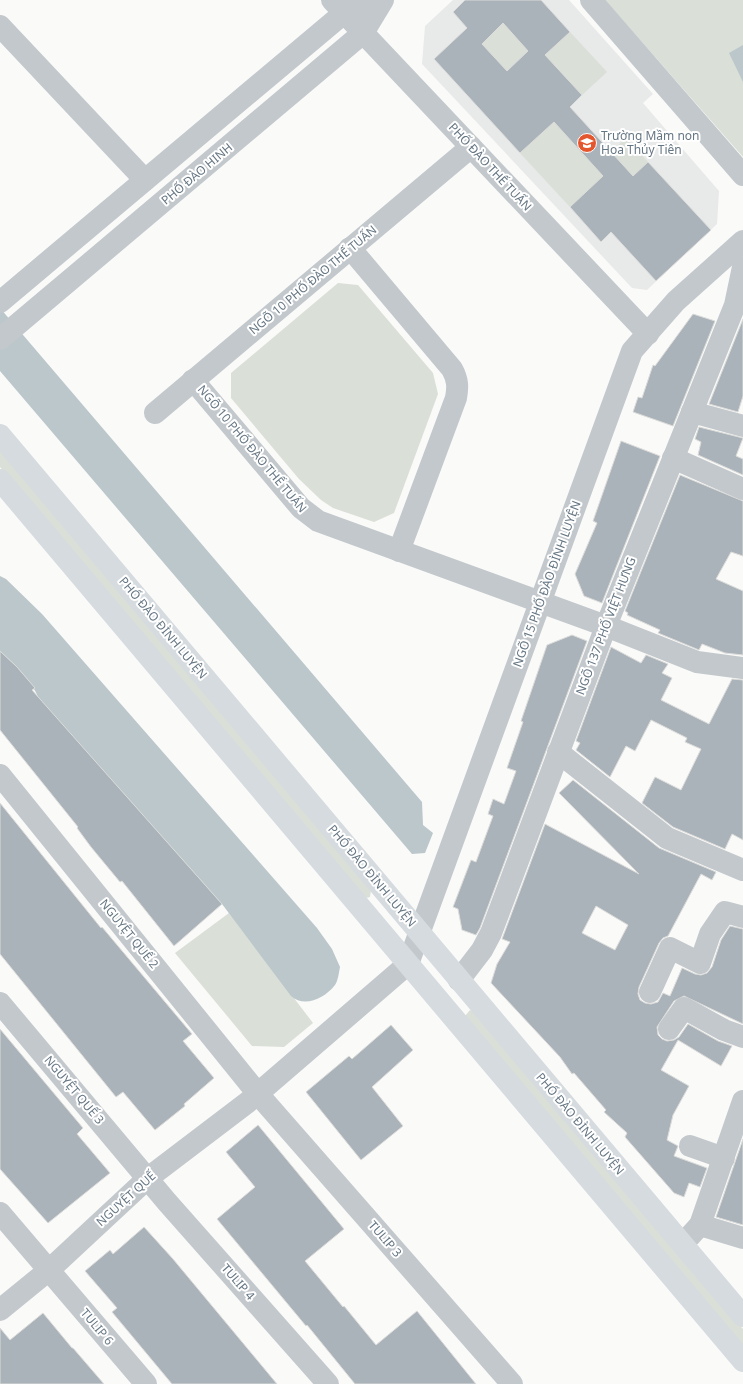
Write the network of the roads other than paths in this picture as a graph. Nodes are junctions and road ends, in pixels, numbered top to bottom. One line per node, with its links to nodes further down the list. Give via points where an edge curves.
1 (377, 0): 4 (street)
2 (383, 0): 6 (street, PHỐ ĐÀO HINH)
3 (591, 0): 8 (street)
4 (338, 6): 6 (street, PHỐ ĐÀO THẾ TUẤN); 9 (street)
5 (0, 26): 9 (street)
6 (363, 33): 7 (street, PHỐ ĐÀO THẾ TUẤN); 16 (street, PHỐ ĐÀO HINH)
7 (471, 147): 11 (street, NGÕ 10 PHỐ ĐÀO THẾ TUẤN); 15 (street, PHỐ ĐÀO THẾ TUẤN)
8 (743, 176)
9 (145, 180): 14 (street)
10 (743, 241): 12 (street, NGÕ 15 PHỐ ĐÀO ĐÌNH LUYỆN)
11 (350, 248): 17 (street, NGÕ 10 PHỐ ĐÀO THẾ TUẤN); 25 (street, NGÕ 10 PHỐ ĐÀO THẾ TUẤN, via 457,378 456,398)
12 (708, 272): 13 (street); 15 (street, NGÕ 15 PHỐ ĐÀO ĐÌNH LUYỆN, via 676,301)
13 (741, 276): 18 (street, NGÕ 137 PHỐ VIỆT HƯNG, via 735,305)
14 (0, 302)
15 (648, 334): 26 (street, NGÕ 15 PHỐ ĐÀO ĐÌNH LUYỆN, via 632,351)
16 (0, 339)
17 (193, 380): 19 (street, NGÕ 10 PHỐ ĐÀO THẾ TUẤN); 25 (street, NGÕ 10 PHỐ ĐÀO THẾ TUẤN, via 310,516)
18 (692, 412): 20 (street); 22 (street, NGÕ 137 PHỐ VIỆT HƯNG)
19 (155, 413)
20 (743, 426)
21 (0, 436): 33 (main road, PHỐ ĐÀO ĐÌNH LUYỆN)
22 (673, 458): 24 (street); 27 (street, NGÕ 137 PHỐ VIỆT HƯNG)
23 (0, 480): 34 (main road)
24 (743, 489)
25 (399, 551): 26 (street, NGÕ 10 PHỐ ĐÀO THẾ TUẤN)
26 (541, 602): 27 (street, NGÕ 10 PHỐ ĐÀO THẾ TUẤN); 33 (street, NGÕ 15 PHỐ ĐÀO ĐÌNH LUYỆN)
27 (606, 626): 28 (street, NGÕ 10 PHỐ ĐÀO THẾ TUẤN, via 697,662); 29 (street, NGÕ 137 PHỐ VIỆT HƯNG)
28 (743, 668)
29 (558, 752): 31 (street, via 667,838); 35 (street, NGÕ 137 PHỐ VIỆT HƯNG, via 491,933)
30 (0, 775): 40 (street, NGUYỆT QUẾ 2)
31 (743, 870)
32 (743, 917): 36 (street, via 725,912 710,934 700,964 670,948)
33 (420, 933): 34 (street, NGÕ 15 PHỐ ĐÀO ĐÌNH LUYỆN); 35 (main road, PHỐ ĐÀO ĐÌNH LUYỆN)
34 (408, 964): 40 (street, NGUYỆT QUẾ); 52 (main road)
35 (460, 980): 48 (main road, PHỐ ĐÀO ĐÌNH LUYỆN)
36 (650, 992)
37 (0, 1003): 44 (street, NGUYỆT QUẾ 3)
38 (669, 1029): 39 (street, via 684,1008 724,1030)
39 (743, 1037)
40 (258, 1094): 44 (street, NGUYỆT QUẾ); 55 (street, TULIP 3)
41 (743, 1101): 43 (street)
42 (690, 1146): 43 (street)
43 (724, 1158): 46 (street)
44 (148, 1178): 49 (street, NGUYỆT QUẾ); 54 (street, TULIP 4)
45 (0, 1213): 49 (street, TULIP 6)
46 (700, 1225): 47 (street); 48 (street)
47 (743, 1238)
48 (681, 1243): 51 (main road, PHỐ ĐÀO ĐÌNH LUYỆN)
49 (49, 1270): 50 (street, NGUYỆT QUẾ); 53 (street, TULIP 6)
50 (0, 1310)
51 (743, 1316)
52 (743, 1361)
53 (146, 1384)
54 (328, 1384)
55 (512, 1384)

